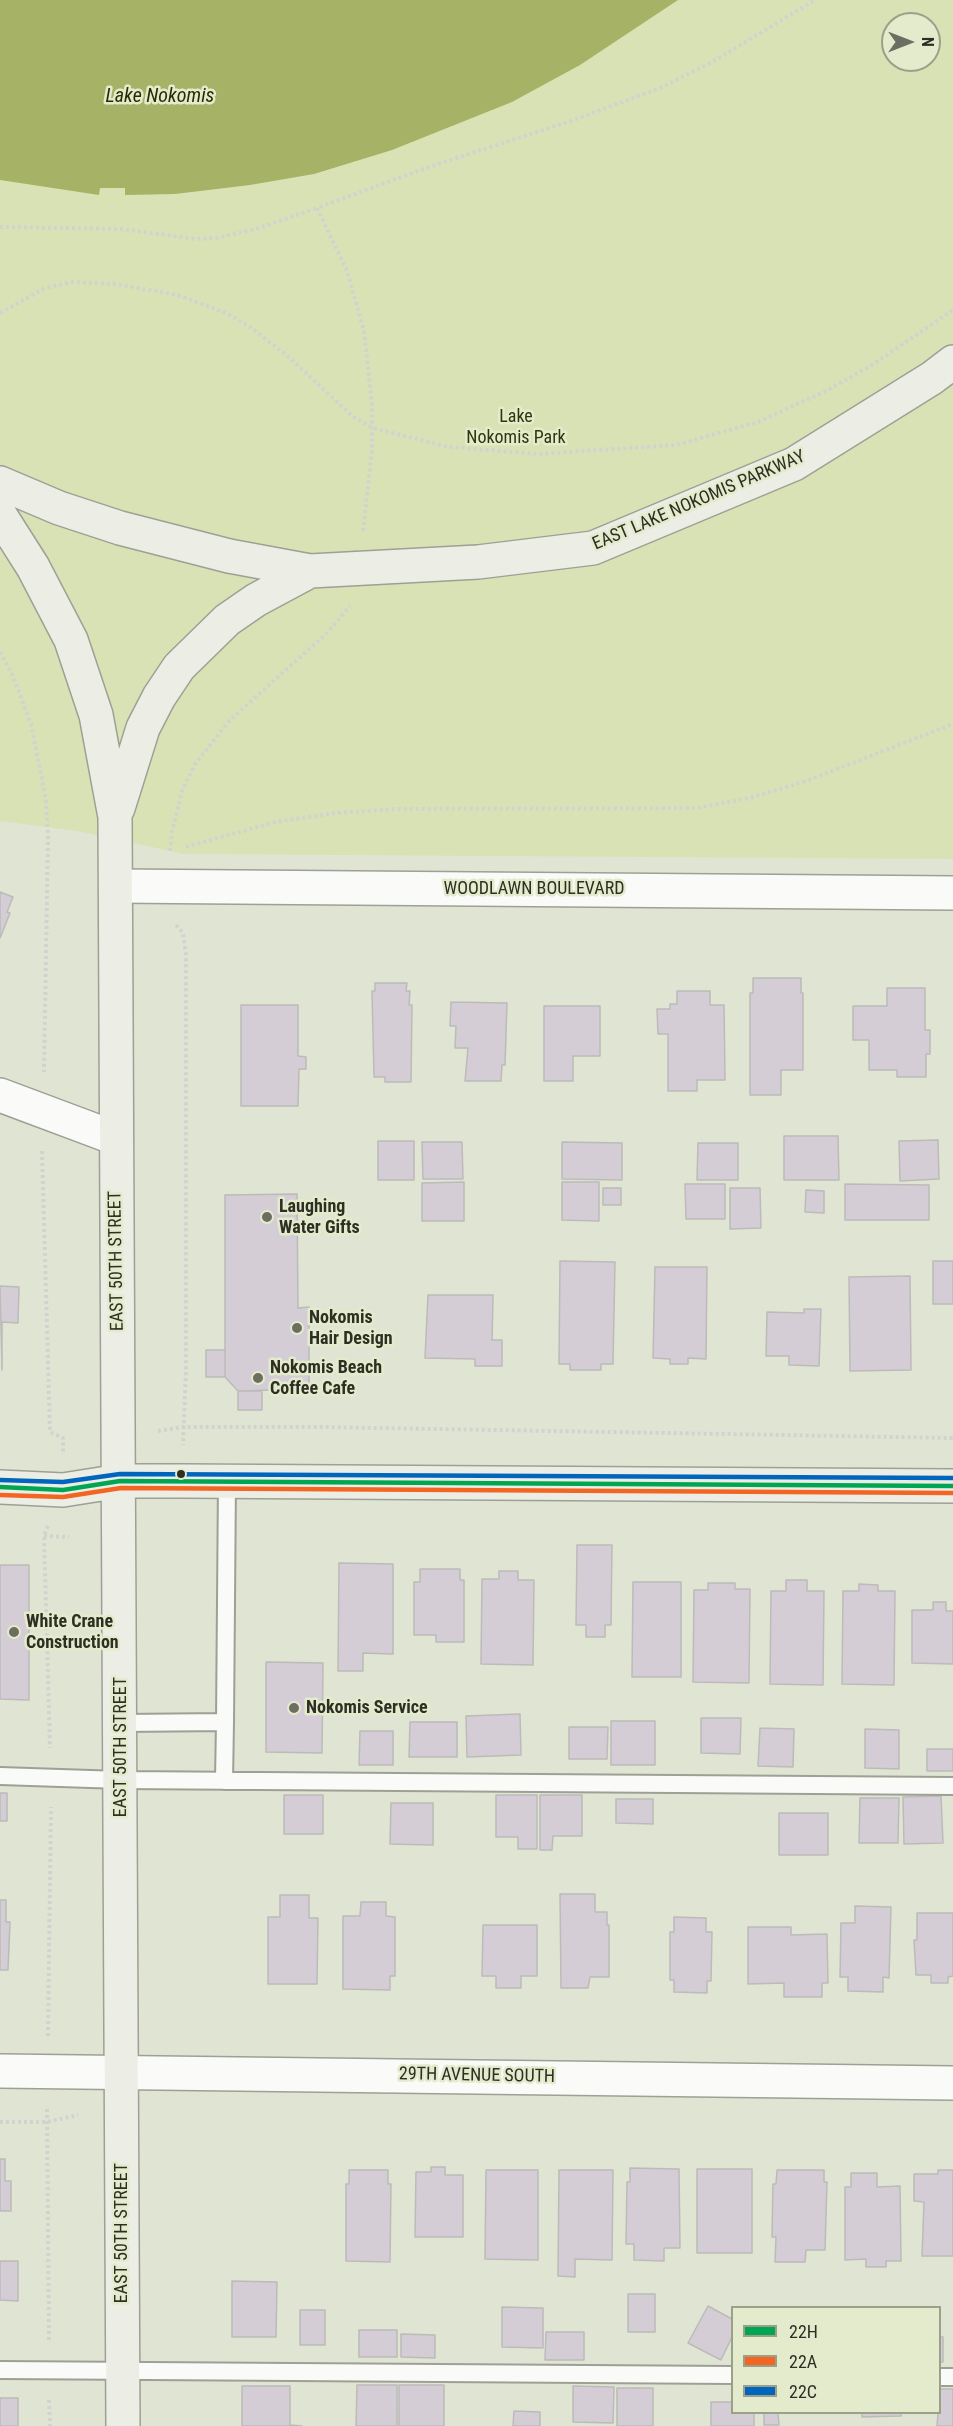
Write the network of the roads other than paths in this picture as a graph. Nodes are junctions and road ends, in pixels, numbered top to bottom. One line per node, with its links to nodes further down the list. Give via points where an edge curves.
1 (953, 362): 4 (street, EAST LAKE NOKOMIS PARKWAY, via 794,464 593,548 478,562)
2 (0, 483): 4 (street, EAST LAKE NOKOMIS PARKWAY, via 120,528 229,556)
3 (0, 515): 5 (street, EAST 50TH STREET, via 33,567 75,651 96,715)
4 (310, 571): 5 (street, EAST 50TH STREET, via 227,620 179,668 144,728)
5 (115, 817): 6 (street, EAST 50TH STREET)
6 (116, 886): 7 (street, WOODLAWN BOULEVARD); 9 (street, EAST 50TH STREET)
7 (953, 893)
8 (0, 1095): 9 (street)
9 (115, 1138): 10 (street, EAST 50TH STREET)
10 (120, 1481): 11 (street); 13 (street, via 63,1490); 15 (street, EAST 50TH STREET)
11 (227, 1481): 12 (street); 14 (lane)
12 (953, 1486)
13 (0, 1487)
14 (225, 1722): 15 (lane); 18 (lane)
15 (120, 1723): 17 (street, EAST 50TH STREET)
16 (0, 1776): 17 (lane)
17 (121, 1780): 18 (lane); 21 (street, EAST 50TH STREET)
18 (224, 1781): 19 (lane)
19 (953, 1786)
20 (0, 2071): 21 (street, 29TH AVENUE SOUTH)
21 (121, 2072): 22 (street, 29TH AVENUE SOUTH); 24 (street, EAST 50TH STREET)
22 (953, 2083)
23 (0, 2370): 24 (lane)
24 (123, 2371): 25 (lane); 26 (street, EAST 50TH STREET)
25 (731, 2375)
26 (123, 2426)

